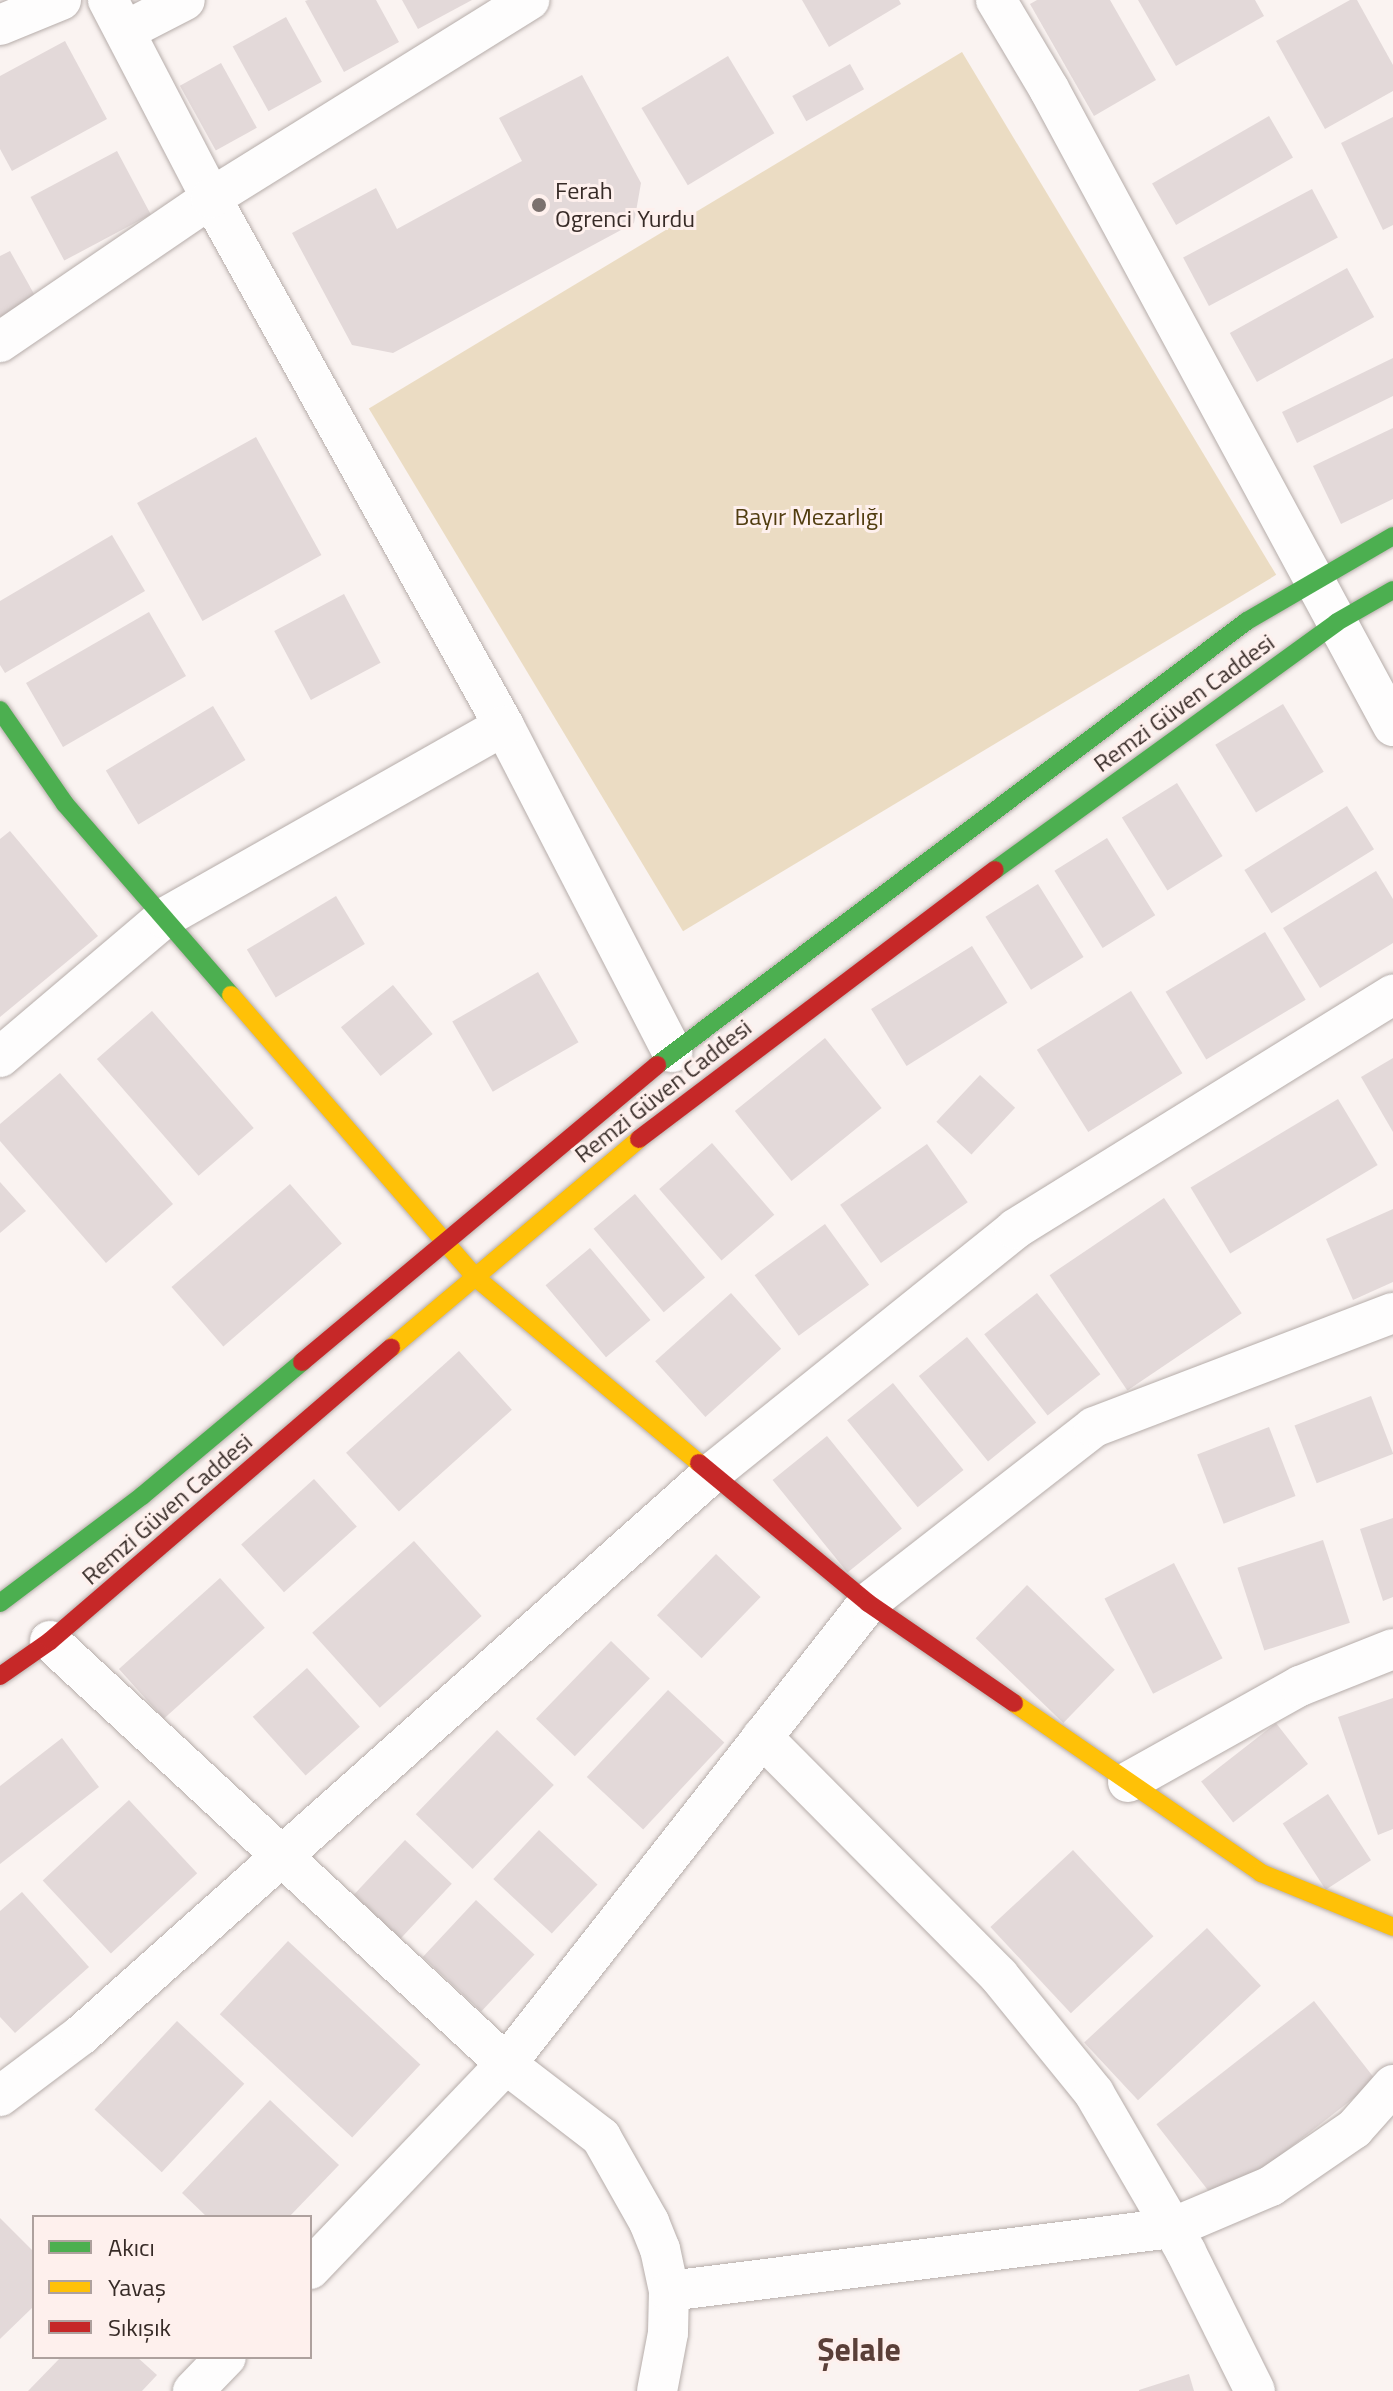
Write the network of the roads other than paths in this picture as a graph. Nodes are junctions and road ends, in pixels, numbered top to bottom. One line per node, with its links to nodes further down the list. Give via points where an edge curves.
1 (61, 0): 6 (street)
2 (185, 0): 5 (street)
3 (529, 0): 7 (street)
4 (996, 0): 10 (street)
5 (118, 15): 7 (street)
6 (0, 25)
7 (211, 198): 8 (street); 14 (street)
8 (0, 342)
9 (1393, 536): 10 (main road, Remzi Güven Caddesi)
10 (1315, 582): 12 (street); 18 (main road, Remzi Güven Caddesi, via 1247,621)
11 (1393, 590): 12 (main road, Remzi Güven Caddesi)
12 (1337, 622): 15 (street); 21 (main road, Remzi Güven Caddesi, via 700,1091)
13 (0, 710): 16 (main road, via 65,804)
14 (504, 726): 16 (street); 18 (street)
15 (1393, 726)
16 (164, 918): 19 (street); 20 (main road)
17 (1393, 995): 23 (street, via 1015,1229)
18 (672, 1052): 20 (main road, Remzi Güven Caddesi)
19 (0, 1057)
20 (445, 1243): 21 (main road); 24 (main road, Remzi Güven Caddesi, via 142,1496)
21 (475, 1277): 23 (main road); 26 (main road, Remzi Güven Caddesi)
22 (1393, 1313): 25 (street, via 1094,1427)
23 (712, 1473): 25 (main road); 31 (street)
24 (0, 1603)
25 (868, 1603): 29 (street); 30 (main road)
26 (50, 1641): 28 (main road, Remzi Güven Caddesi); 31 (street)
27 (1393, 1649): 30 (street, via 1300,1686)
28 (0, 1676)
29 (762, 1737): 33 (street); 36 (street, via 999,1976 1094,2093)
30 (1128, 1782): 32 (main road, via 1261,1873)
31 (284, 1854): 33 (street); 35 (street, via 81,2035)
32 (1393, 1927)
33 (506, 2064): 37 (street); 38 (street, via 601,2137 649,2222)
34 (1393, 2085): 36 (street, via 1354,2129 1271,2186)
35 (0, 2096)
36 (1172, 2228): 38 (street); 42 (street)
37 (312, 2267)
38 (669, 2291): 41 (street, via 668,2333)
39 (224, 2359): 40 (street)
40 (193, 2391)
41 (657, 2391)
42 (1255, 2391)

